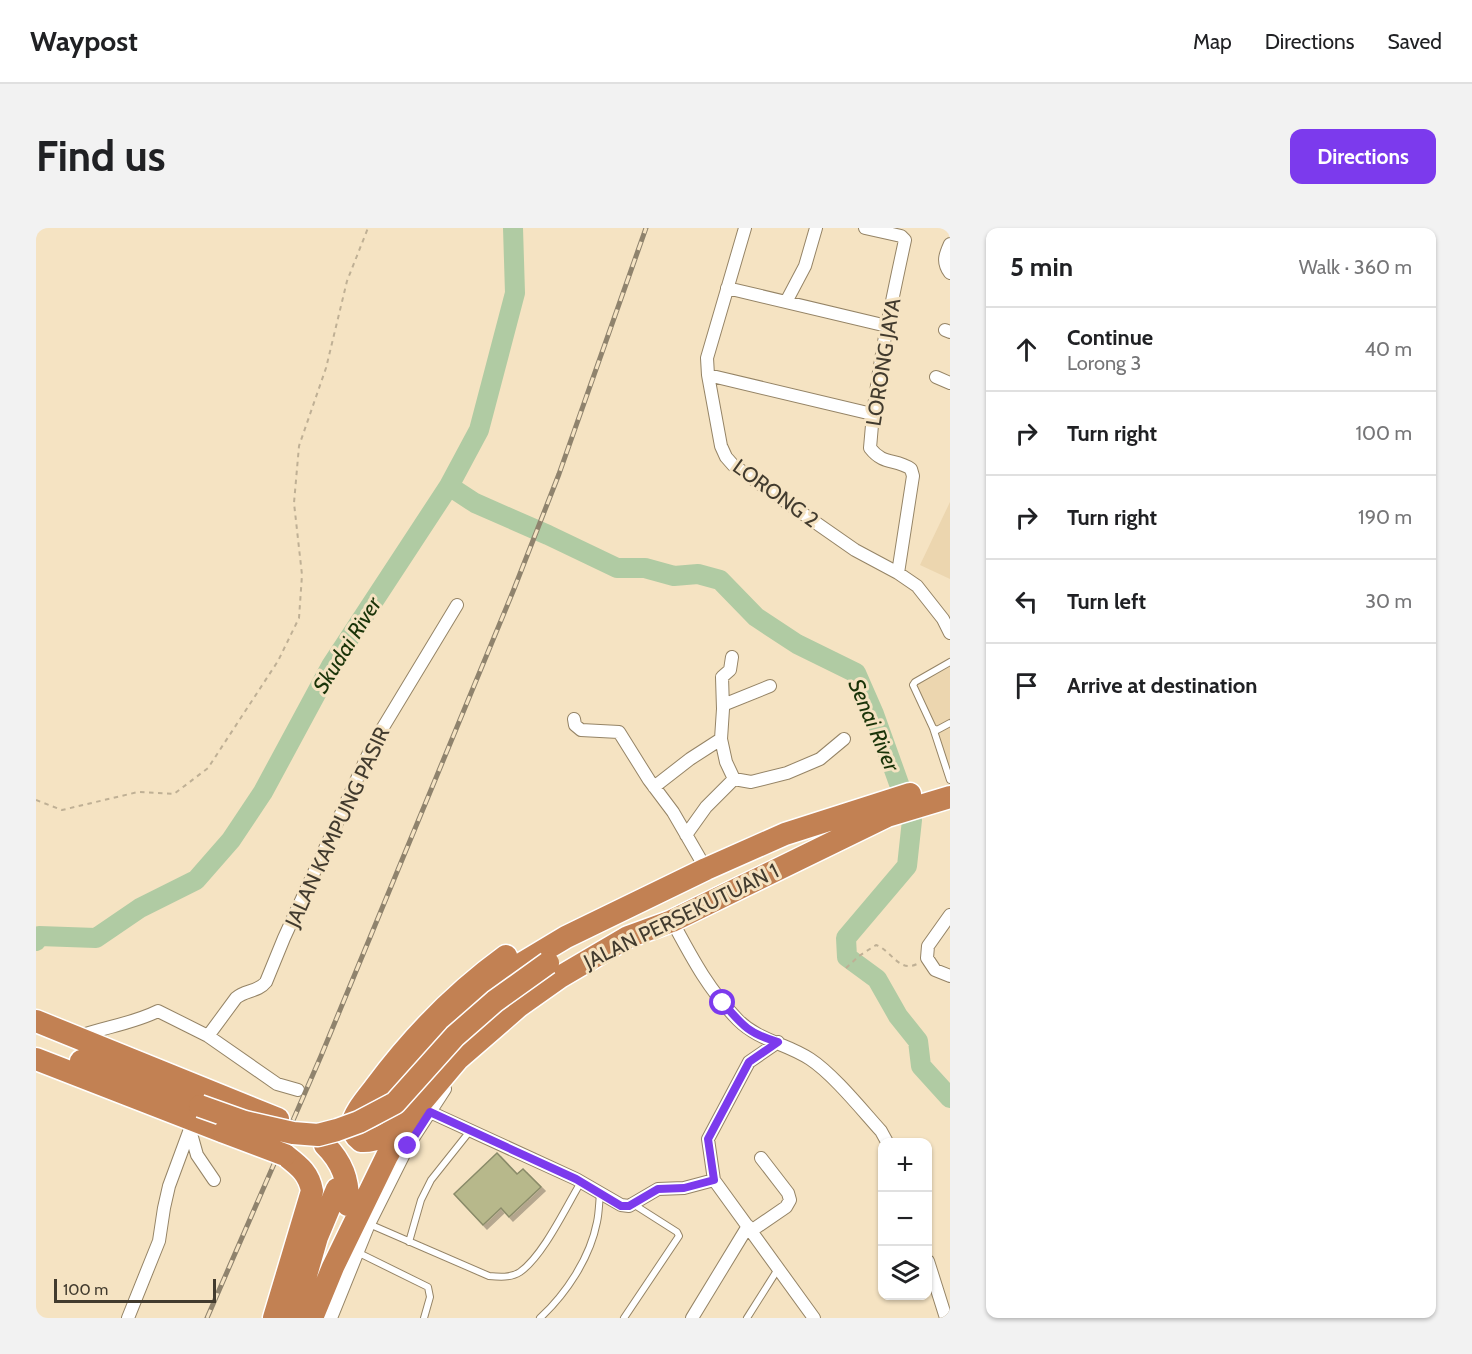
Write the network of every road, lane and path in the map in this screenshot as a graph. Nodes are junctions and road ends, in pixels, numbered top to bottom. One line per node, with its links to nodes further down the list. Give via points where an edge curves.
1 (368, 228): 29 (path, via 347,281 326,368 299,446 294,504 302,575 299,618 278,661 208,768 174,794 138,792 62,810)
2 (745, 228): 7 (street, LORONG 2)
3 (816, 228): 8 (street, via 805,266)
4 (865, 228): 9 (street, LORONG JAYA, via 905,240)
5 (950, 244): 6 (street, via 944,257)
6 (950, 273)
7 (727, 288): 8 (street); 10 (street, LORONG 2, via 707,358)
8 (786, 302): 9 (street)
9 (887, 326): 13 (street, LORONG JAYA)
10 (708, 375): 13 (street); 14 (street, LORONG 2, via 721,446 733,465 855,550)
11 (936, 377): 12 (street)
12 (950, 383)
13 (872, 414): 14 (street, LORONG JAYA, via 870,448 878,459 906,466 913,476)
14 (898, 573): 16 (street, LORONG 2, via 917,586)
15 (457, 605): 39 (street, JALAN KAMPUNG PASIR, via 373,744 266,982 261,988 241,993)
16 (950, 633)
17 (732, 657): 20 (street, via 730,670 722,677)
18 (950, 663): 23 (lane, via 913,685)
19 (770, 686): 20 (street)
20 (723, 705): 24 (street)
21 (574, 719): 27 (street, via 581,730 619,732)
22 (950, 723): 23 (lane, via 937,730)
23 (933, 728): 28 (lane)
24 (720, 739): 26 (street); 27 (street)
25 (844, 739): 26 (street, via 820,759 787,773 751,782)
26 (734, 779): 31 (street, via 706,807)
27 (654, 787): 31 (street)
28 (942, 790): 30 (highway, JALAN PERSEKUTUAN 1)
29 (36, 800)
30 (885, 809): 32 (highway, JALAN PERSEKUTUAN 1, via 785,834); 34 (highway, JALAN PERSEKUTUAN 1); 46 (highway, bridge, via 840,823 548,963 455,1036 395,1103 359,1122 318,1135 246,1122)
31 (686, 835): 32 (street)
32 (706, 869): 44 (highway, JALAN PERSEKUTUAN 1, via 566,937 511,970 453,1020)
33 (950, 915): 35 (street, via 928,946)
34 (672, 921): 41 (street, via 705,982 723,1003 757,1036); 45 (highway, JALAN PERSEKUTUAN 1, via 628,937 519,1006 458,1059)
35 (927, 958): 36 (path, via 909,967 876,945); 37 (street, via 935,969)
36 (846, 968)
37 (950, 976)
38 (39, 1030): 40 (highway); 46 (highway)
39 (208, 1036): 40 (street, via 158,1011 140,1020); 43 (street, via 277,1084)
40 (77, 1037): 47 (highway)
41 (778, 1042): 49 (street, via 812,1060); 52 (street, via 749,1062 708,1139)
42 (36, 1059): 46 (highway)
43 (298, 1090)
44 (371, 1105): 45 (highway, via 352,1126 361,1141 379,1138); 47 (highway, via 336,1120 310,1125)
45 (420, 1114): 48 (street); 57 (street); 61 (highway, JALAN PERSEKUTUAN 1, via 387,1156)
46 (194, 1119): 51 (street, via 196,1155); 64 (street, via 170,1186 159,1241); 65 (highway, bridge, via 285,1155 310,1180 312,1191)
47 (278, 1119): 61 (highway, bridge, via 325,1145 345,1173 348,1210)
48 (471, 1131): 53 (street); 59 (lane, via 431,1180 420,1200)
49 (884, 1138)
50 (761, 1158): 58 (street, via 790,1200 786,1207)
51 (214, 1180)
52 (714, 1180): 56 (street, via 684,1188 658,1189); 58 (street)
53 (581, 1182): 55 (street); 59 (lane, via 539,1253 520,1272 489,1276)
54 (337, 1189): 66 (highway, via 316,1237)
55 (600, 1194): 56 (street, via 621,1206); 70 (lane, via 588,1252 557,1303)
56 (633, 1204): 71 (lane, via 679,1236)
57 (369, 1224): 59 (lane); 60 (street)
58 (749, 1229): 62 (street); 72 (street)
59 (410, 1242)
60 (357, 1252): 68 (street); 69 (lane, via 428,1287 430,1297)
61 (333, 1267): 67 (highway)
62 (778, 1268): 73 (lane); 74 (street)
63 (932, 1276): 75 (street)
64 (128, 1318)
65 (274, 1318)
66 (290, 1318)
67 (312, 1318)
68 (331, 1318)
69 (424, 1318)
70 (540, 1318)
71 (624, 1318)
72 (692, 1318)
73 (747, 1318)
74 (814, 1318)
75 (946, 1318)

